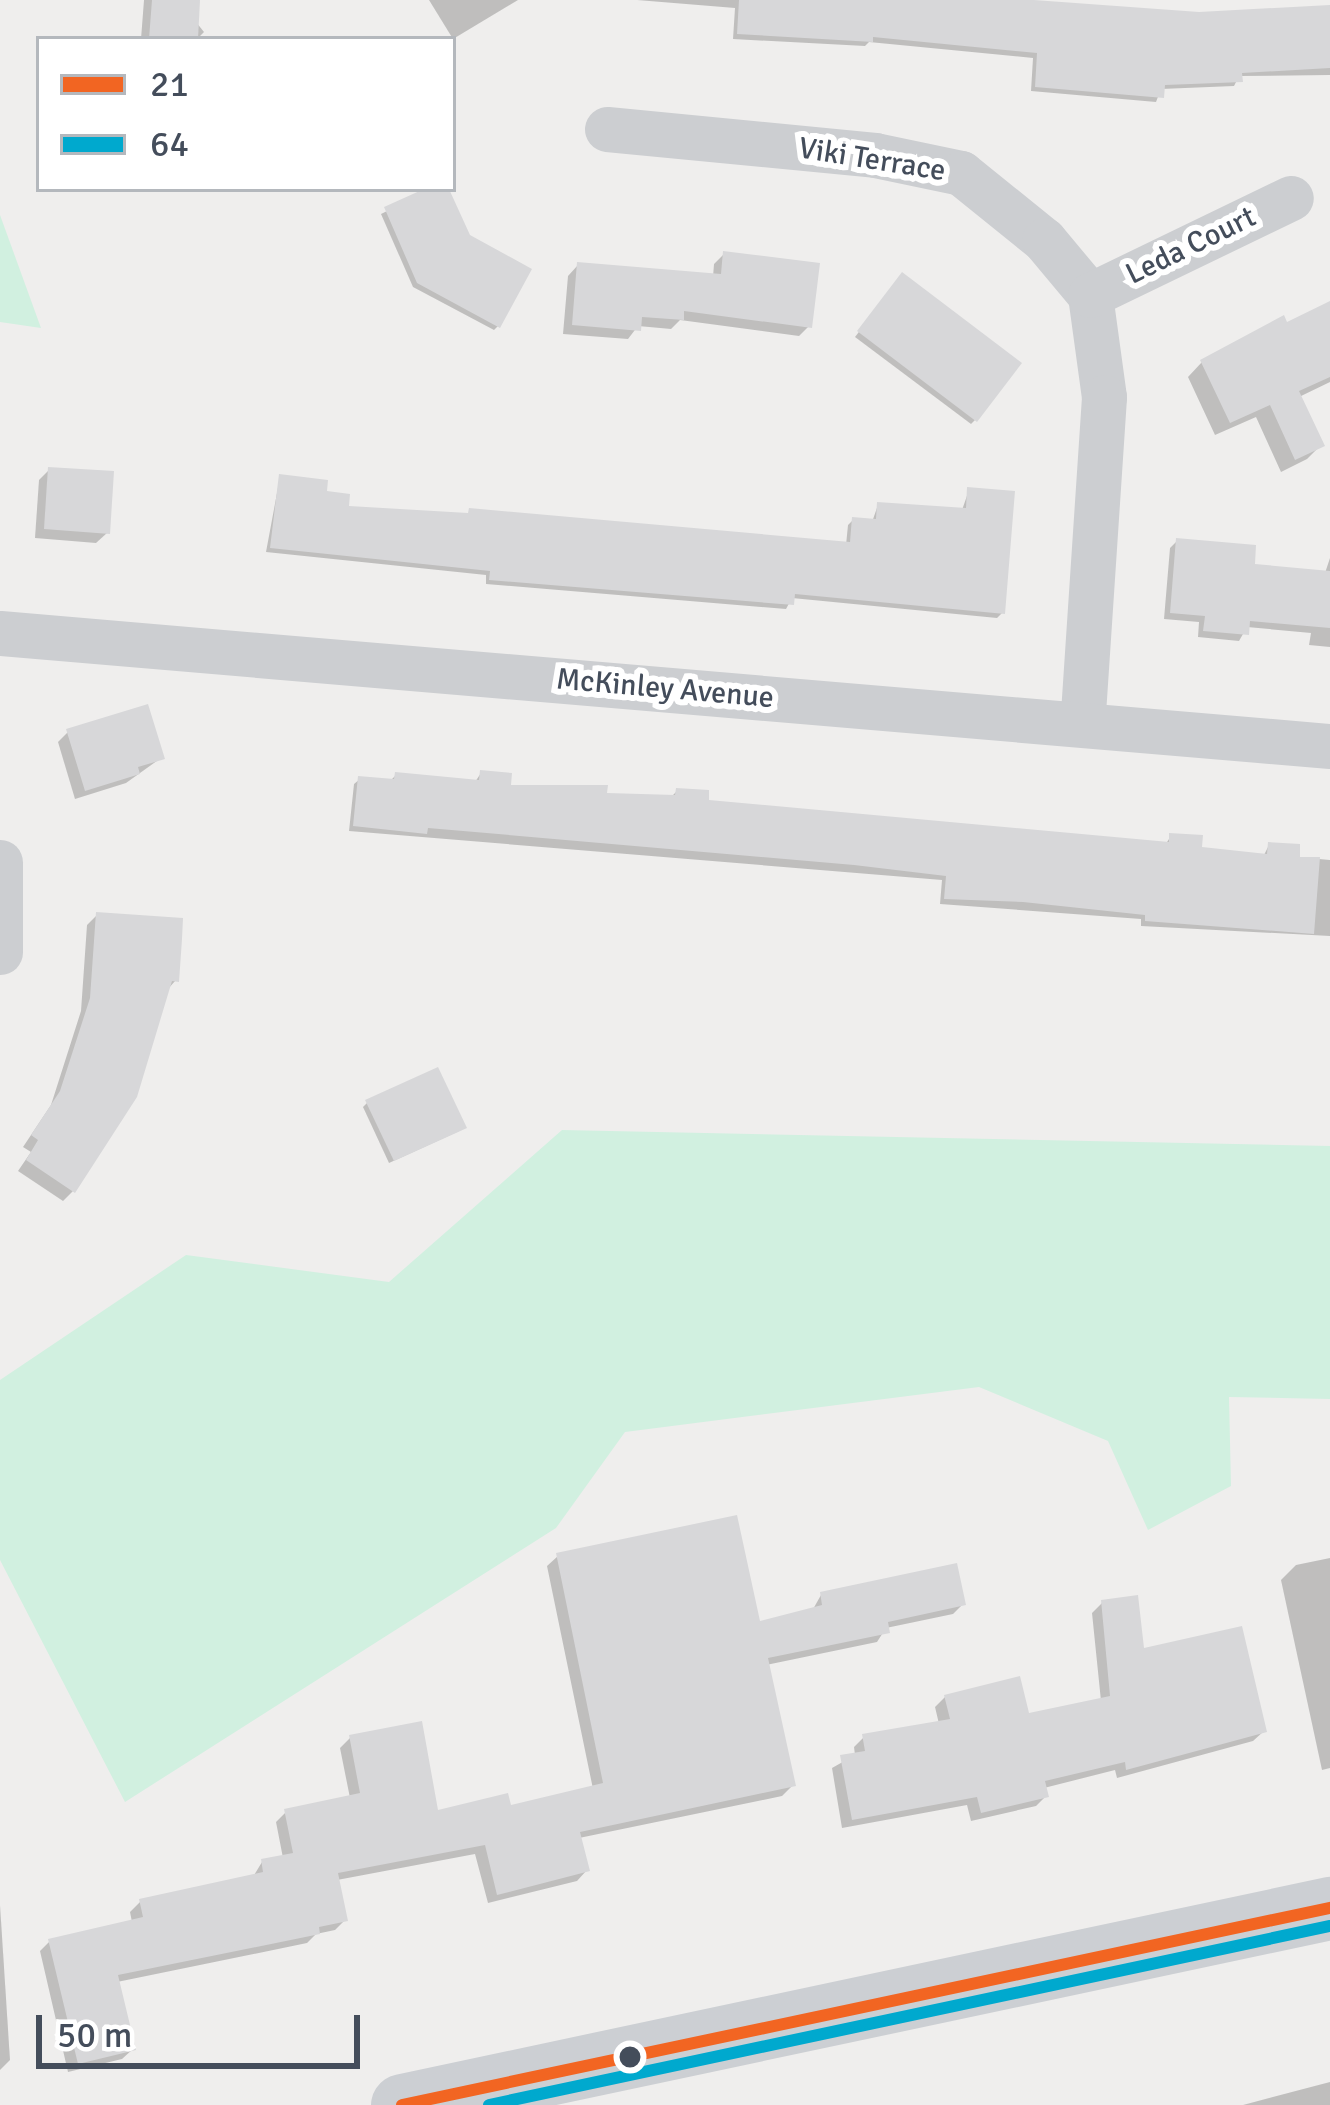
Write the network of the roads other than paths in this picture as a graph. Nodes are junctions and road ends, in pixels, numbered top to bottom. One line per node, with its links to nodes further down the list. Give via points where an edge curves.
1 (607, 129): 3 (street, Viki Terrace, via 874,155 961,173 1044,240)
2 (1292, 198): 3 (street, Leda Court)
3 (1090, 295): 5 (street, via 1104,398)
4 (0, 633): 5 (street, McKinley Avenue)
5 (1082, 724): 6 (street, McKinley Avenue)
6 (1330, 746)
7 (0, 862): 8 (street)
8 (0, 952)
9 (1330, 1908): 10 (main road)
10 (516, 2093): 11 (main road)
11 (401, 2105)

